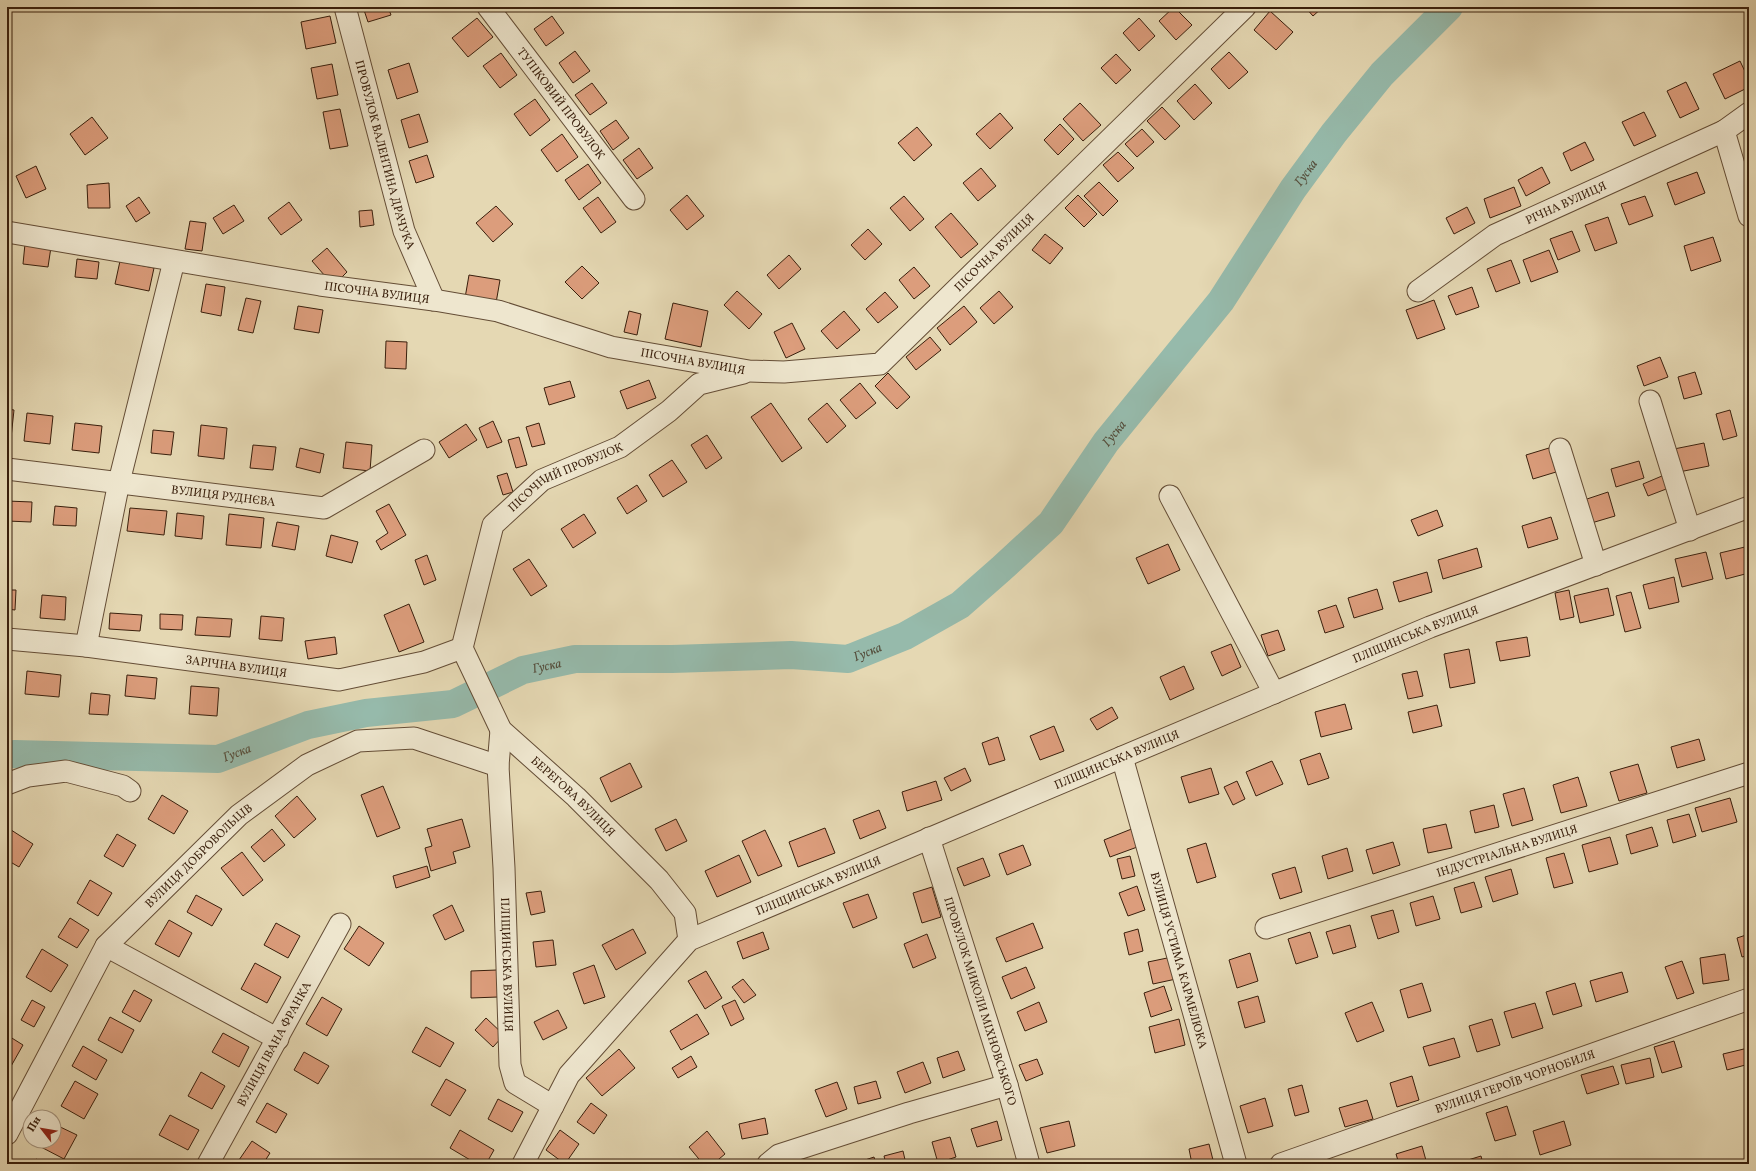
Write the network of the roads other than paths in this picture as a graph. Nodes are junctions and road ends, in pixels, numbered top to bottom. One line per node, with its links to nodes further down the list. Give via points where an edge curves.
1 (345, 7): 11 (street, ПРОВУЛОК ВАЛЕНТИНА ДРАЧУКА, via 404,230)
2 (488, 7): 6 (street, ТУПІКОВИЙ ПРОВУЛОК)
3 (1245, 7): 12 (street, ПІСОЧНА ВУЛИЦЯ, via 880,364 784,372)
4 (1749, 113): 5 (street, РІЧНА ВУЛИЦЯ)
5 (1724, 131): 7 (street); 10 (street, РІЧНА ВУЛИЦЯ, via 1495,235)
6 (634, 199)
7 (1749, 216)
8 (7, 232): 9 (street, ПІСОЧНА ВУЛИЦЯ)
9 (174, 261): 11 (street, ПІСОЧНА ВУЛИЦЯ, via 320,285); 17 (street)
10 (1418, 291)
11 (434, 300): 12 (street, ПІСОЧНА ВУЛИЦЯ, via 498,311 611,347)
12 (749, 371): 24 (street, ПІСОЧНИЙ ПРОВУЛОК, via 699,384 669,412 620,447 542,480 493,525)
13 (1650, 401): 20 (street)
14 (1560, 449): 21 (street)
15 (424, 450): 17 (street, ВУЛИЦЯ РУДНЄВА, via 324,508)
16 (7, 469): 17 (street, ВУЛИЦЯ РУДНЄВА)
17 (119, 482): 23 (street)
18 (1170, 496): 25 (street)
19 (1749, 507): 20 (street, ПЛІЩИНСЬКА ВУЛИЦЯ)
20 (1690, 530): 21 (street, ПЛІЩИНСЬКА ВУЛИЦЯ)
21 (1596, 565): 25 (street, ПЛІЩИНСЬКА ВУЛИЦЯ, via 1430,627)
22 (7, 639): 23 (street, ЗАРІЧНА ВУЛИЦЯ)
23 (86, 646): 24 (street, ЗАРІЧНА ВУЛИЦЯ, via 339,680 424,662)
24 (462, 648): 26 (street, БЕРЕГОВА ВУЛИЦЯ)
25 (1274, 693): 27 (street, ПЛІЩИНСЬКА ВУЛИЦЯ)
26 (501, 730): 28 (street, ПЛІЩИНСЬКА ВУЛИЦЯ); 35 (street, БЕРЕГОВА ВУЛИЦЯ, via 576,797 659,880 685,913)
27 (1122, 757): 32 (street, ПЛІЩИНСЬКА ВУЛИЦЯ); 46 (street, ВУЛИЦЯ УСТИМА КАРМЕЛЮКА)
28 (498, 766): 36 (street, ВУЛИЦЯ ДОБРОВОЛЬЦІВ, via 414,738 358,741 308,765 239,815); 40 (street, ПЛІЩИНСЬКА ВУЛИЦЯ, via 510,1065 515,1083)
29 (1749, 773): 34 (street, ІНДУСТРІАЛЬНА ВУЛИЦЯ)
30 (7, 784): 31 (street, via 28,776 66,771 123,786)
31 (130, 791)
32 (929, 838): 35 (street, ПЛІЩИНСЬКА ВУЛИЦЯ); 39 (street, ПРОВУЛОК МИКОЛИ МІХНОВСЬКОГО)
33 (340, 924): 38 (street, ВУЛИЦЯ ІВАНА ФРАНКА)
34 (1266, 928)
35 (688, 940): 40 (street, ПЛІЩИНСЬКА ВУЛИЦЯ, via 570,1075)
36 (106, 946): 38 (street); 41 (street, ВУЛИЦЯ ДОБРОВОЛЬЦІВ)
37 (1749, 999): 47 (street, ВУЛИЦЯ ГЕРОЇВ ЧОРНОБИЛЯ)
38 (278, 1039): 42 (street, ВУЛИЦЯ ІВАНА ФРАНКА)
39 (1007, 1085): 44 (street, via 779,1155); 45 (street, ПРОВУЛОК МИКОЛИ МІХНОВСЬКОГО)
40 (553, 1106): 43 (street, ПЛІЩИНСЬКА ВУЛИЦЯ)
41 (7, 1134)
42 (208, 1164)
43 (523, 1164)
44 (768, 1164)
45 (1029, 1164)
46 (1236, 1164)
47 (1281, 1164)

